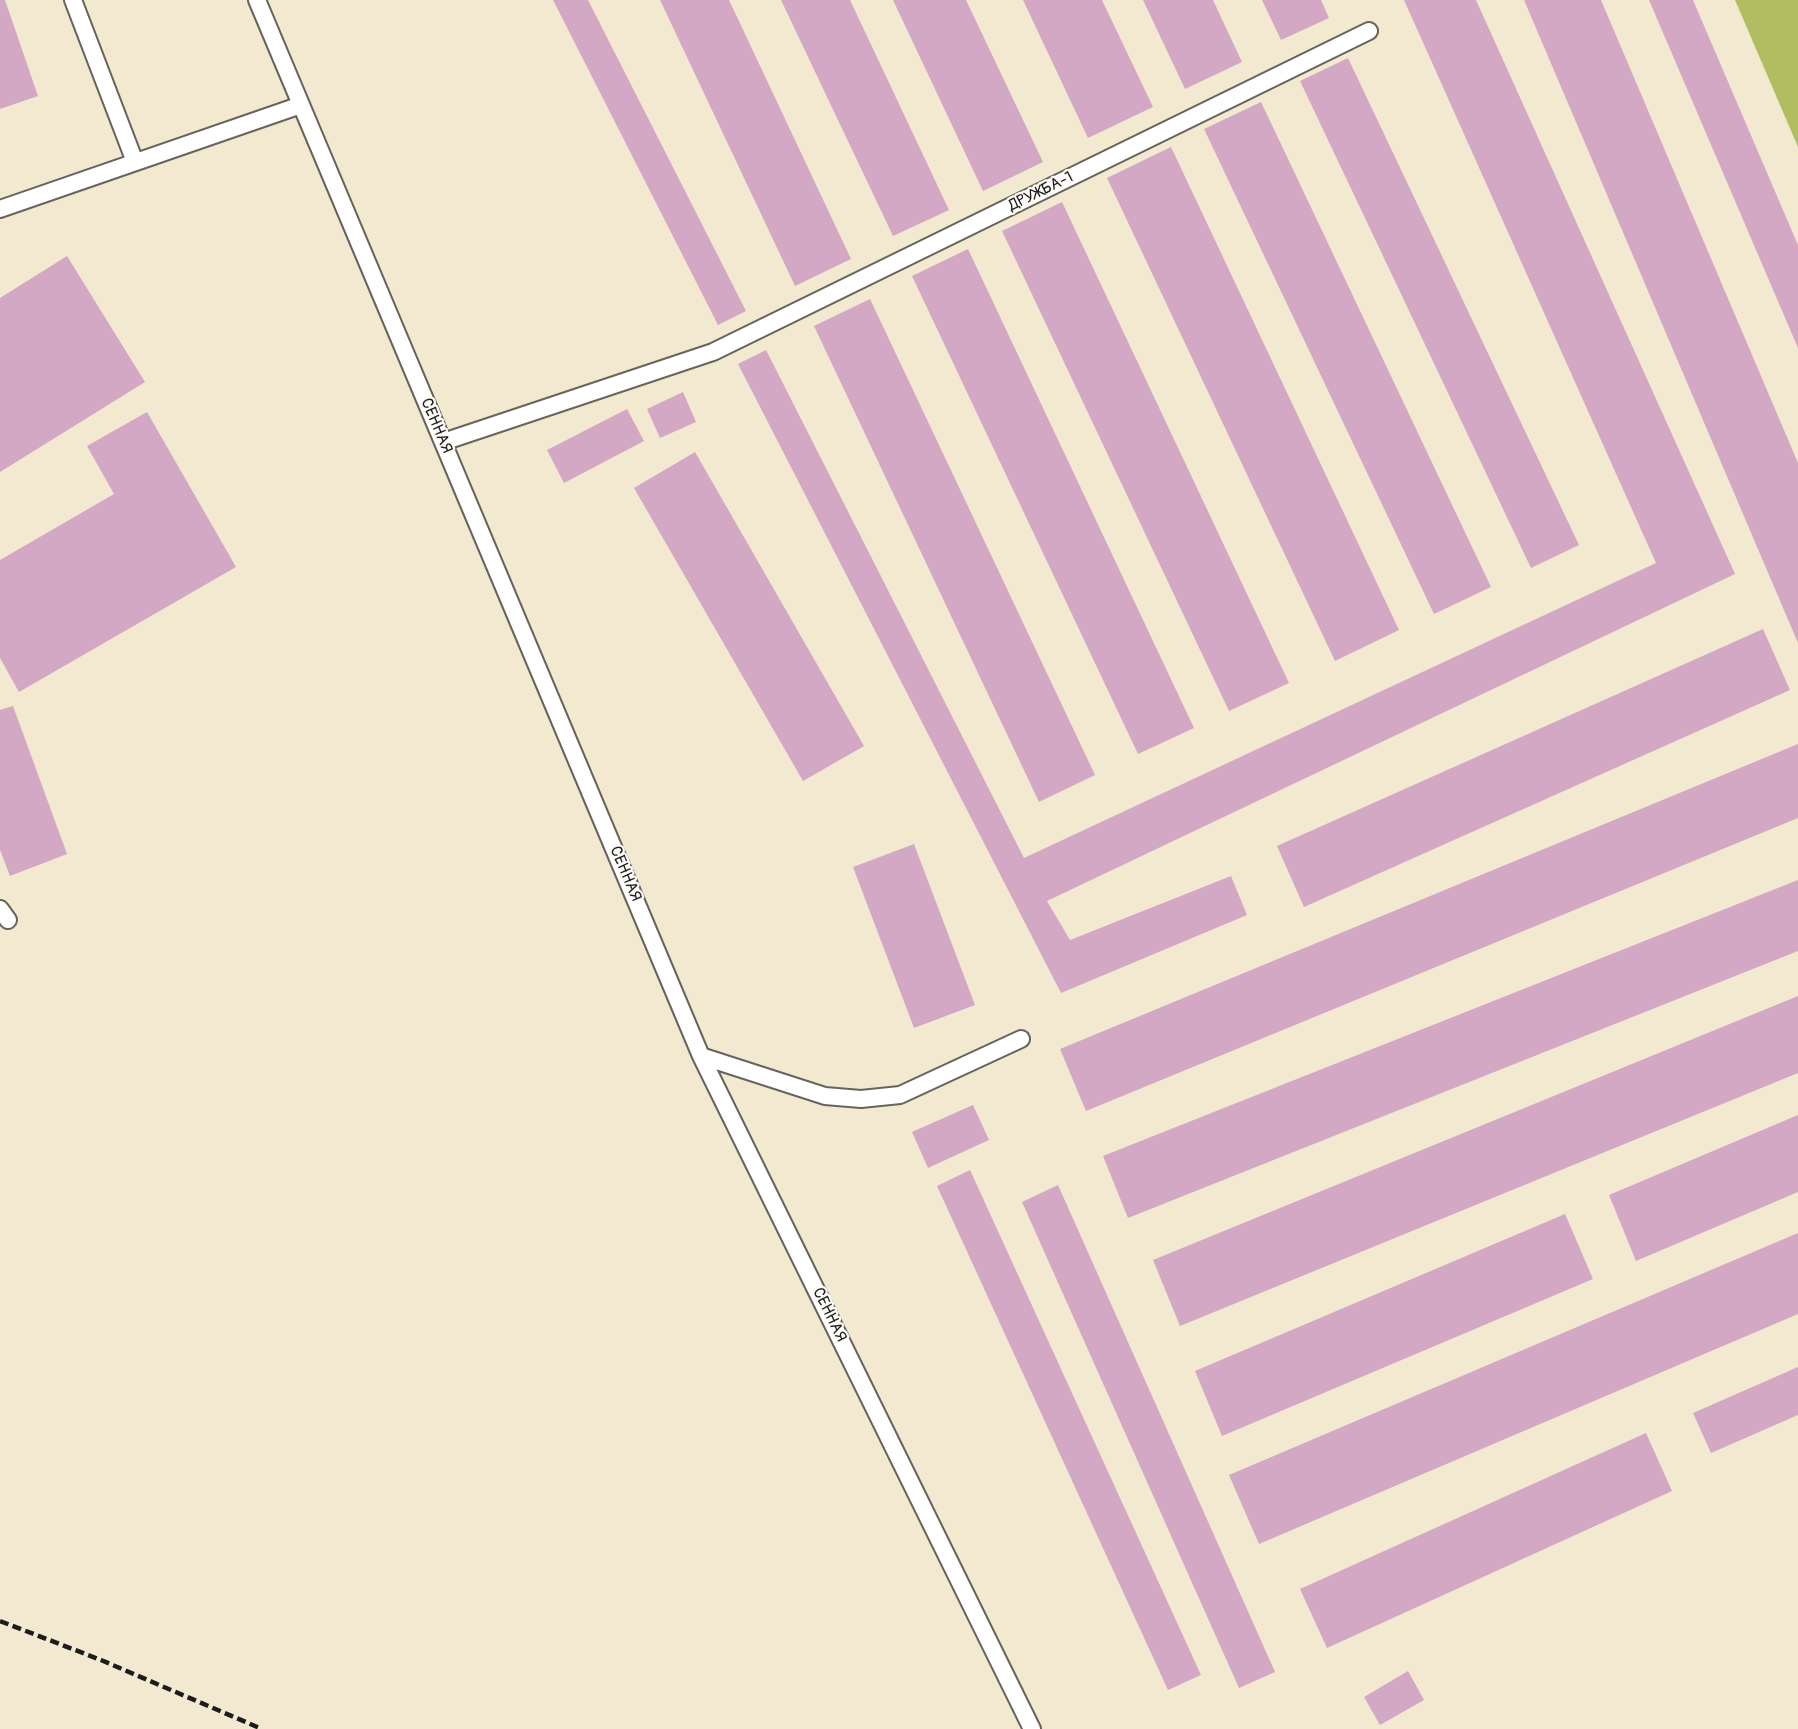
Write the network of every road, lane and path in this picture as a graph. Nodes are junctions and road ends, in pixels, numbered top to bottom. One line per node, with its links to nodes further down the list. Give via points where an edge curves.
1 (73, 0): 5 (lane)
2 (257, 0): 4 (lane, СЕННАЯ)
3 (1370, 31): 7 (lane, ДРУЖБА-1, via 713,352)
4 (301, 105): 5 (lane); 7 (lane, СЕННАЯ)
5 (135, 162): 6 (lane)
6 (0, 209)
7 (443, 442): 9 (lane, СЕННАЯ)
8 (1021, 1039): 9 (lane, via 900,1095 861,1099 825,1096)
9 (702, 1056): 10 (lane, СЕННАЯ)
10 (1032, 1729)

